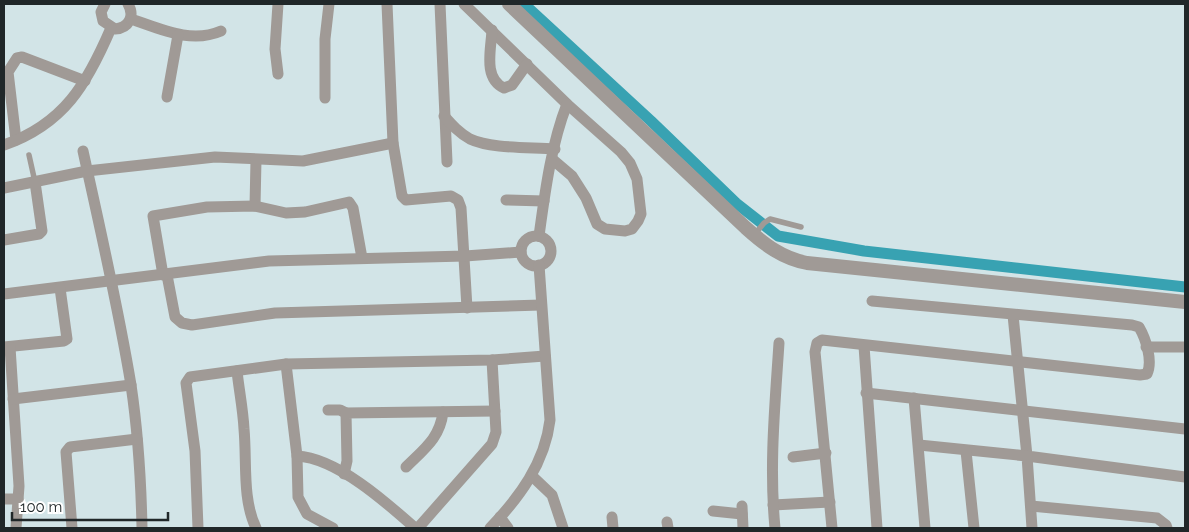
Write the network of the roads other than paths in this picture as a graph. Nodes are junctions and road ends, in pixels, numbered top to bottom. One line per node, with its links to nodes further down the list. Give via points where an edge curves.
1 (128, 4): 9 (street, via 132,10)
2 (278, 4): 15 (street, via 275,49)
3 (328, 4): 18 (street)
4 (388, 4): 22 (street)
5 (440, 4): 20 (street)
6 (464, 4): 12 (street)
7 (509, 4): 36 (street)
8 (101, 5): 10 (street, via 103,21)
9 (131, 19): 10 (street, via 120,29); 13 (street)
10 (110, 28): 16 (street)
11 (221, 30): 13 (street, via 207,36)
12 (492, 30): 14 (street); 14 (street, via 490,76 496,84 504,88 512,85)
13 (178, 35): 17 (street)
14 (526, 64): 19 (street)
15 (278, 74)
16 (85, 81): 21 (street, via 62,111 43,127); 21 (street, via 22,57 16,58 8,72)
17 (166, 97)
18 (325, 98)
19 (567, 104): 25 (street); 25 (street, via 630,163 637,179 640,214 635,226 624,231 597,224 586,198)
20 (444, 116): 25 (street, via 471,139); 28 (street)
21 (16, 140): 23 (street)
22 (394, 143): 27 (street, via 303,161); 40 (street, via 403,199 451,196 458,200)
23 (4, 145)
24 (83, 150): 29 (street)
25 (554, 154): 33 (street)
26 (29, 155): 30 (lane)
27 (256, 160): 29 (street, via 215,157); 34 (street)
28 (447, 162)
29 (87, 171): 30 (street); 44 (street)
30 (35, 182): 31 (street); 38 (street, via 42,231)
31 (4, 188)
32 (506, 200): 33 (street)
33 (544, 201): 37 (street)
34 (255, 206): 41 (street, via 286,213 348,202 353,208); 43 (street, via 207,207 153,216)
35 (801, 227): 36 (lane, via 770,219)
36 (759, 229): 48 (street, via 785,257 807,263)
37 (539, 236): 39 (street, via 526,239); 42 (street, via 547,241 551,250 547,260)
38 (4, 240)
39 (521, 252): 40 (street); 42 (street, via 525,261)
40 (465, 256): 41 (street); 50 (street)
41 (362, 258): 43 (street, via 269,261)
42 (538, 265): 49 (street)
43 (165, 275): 44 (street); 50 (street, via 175,318 192,325 275,312)
44 (112, 281): 45 (street); 62 (street)
45 (60, 288): 46 (street); 54 (street, via 67,339)
46 (4, 294)
47 (872, 301): 51 (street)
48 (1185, 302)
49 (541, 305): 50 (street); 57 (street)
50 (467, 308)
51 (1013, 315): 55 (street, via 1132,325 1139,327); 59 (street)
52 (779, 343): 86 (street, via 772,446)
53 (864, 346): 59 (street); 63 (street); 75 (street, via 822,340 817,343 815,352)
54 (7, 347): 65 (street)
55 (1146, 347): 56 (street); 59 (street, via 1150,368 1147,374)
56 (1185, 347)
57 (545, 356): 58 (street); 81 (street, via 550,420)
58 (492, 360): 60 (street); 67 (street)
59 (1017, 362): 68 (street)
60 (286, 364): 61 (street); 76 (street)
61 (237, 371): 93 (street, via 190,377 186,383 195,451); 94 (street, via 248,498 251,519)
62 (131, 385): 65 (street); 72 (street)
63 (866, 393): 64 (street); 103 (street)
64 (914, 398): 68 (street); 73 (street)
65 (14, 400): 84 (street)
66 (328, 410): 70 (street)
67 (495, 410): 69 (street); 96 (street, via 496,432 492,444)
68 (1021, 410): 71 (street); 77 (street)
69 (443, 412): 70 (street); 79 (street, via 437,434)
70 (346, 413): 80 (street, via 347,461)
71 (1185, 429)
72 (138, 439): 91 (street, via 70,447 66,452); 92 (street)
73 (919, 445): 74 (street); 104 (street)
74 (966, 451): 77 (street); 105 (street)
75 (826, 453): 78 (street); 85 (street)
76 (297, 456): 80 (street, via 315,459); 95 (street, via 301,507 307,514)
77 (1027, 456): 82 (street); 87 (street)
78 (793, 457)
79 (406, 467)
80 (344, 474): 96 (street, via 373,492)
81 (532, 476): 89 (street); 99 (street, via 552,495)
82 (1185, 477)
83 (4, 500): 84 (street)
84 (18, 500): 90 (street)
85 (830, 502): 86 (street); 102 (street)
86 (773, 505): 101 (street)
87 (1031, 506): 106 (street); 107 (street, via 1157,518)
88 (713, 511): 100 (street, via 742,510)
89 (500, 517): 97 (street); 98 (street)
90 (16, 528)
91 (72, 528)
92 (142, 528)
93 (198, 528)
94 (256, 528)
95 (333, 528)
96 (417, 528)
97 (490, 528)
98 (508, 528)
99 (563, 528)
100 (743, 528)
101 (775, 528)
102 (832, 528)
103 (877, 528)
104 (925, 528)
105 (974, 528)
106 (1032, 528)
107 (1167, 528)

